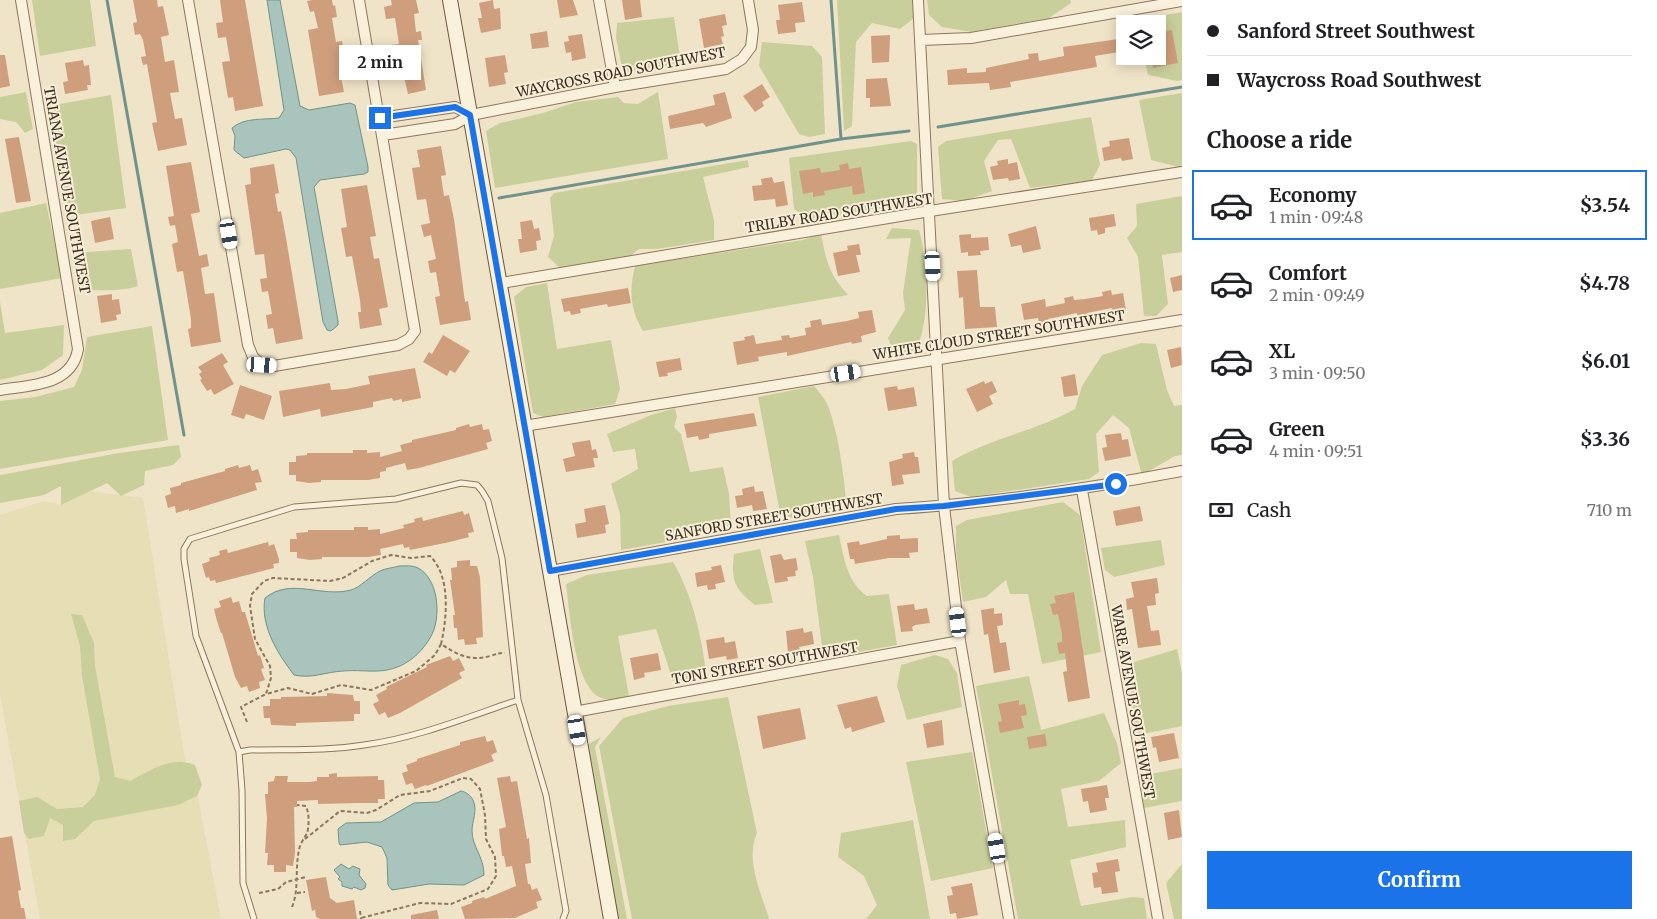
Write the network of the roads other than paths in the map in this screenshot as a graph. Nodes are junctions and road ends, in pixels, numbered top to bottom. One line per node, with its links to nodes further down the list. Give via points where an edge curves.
1 (20, 0): 19 (street, TRIANA AVENUE SOUTHWEST, via 78,341 74,363 58,378)
2 (188, 0): 13 (street, via 248,345 262,365 274,366 398,345 409,339 414,331)
3 (359, 0): 12 (street)
4 (450, 0): 11 (street)
5 (599, 0): 10 (street)
6 (748, 0): 10 (street, WAYCROSS ROAD SOUTHWEST, via 753,40 747,54 737,64 715,72)
7 (918, 0): 9 (street)
8 (1182, 1): 9 (street, via 971,38)
9 (921, 40): 15 (street)
10 (615, 87): 11 (street, WAYCROSS ROAD SOUTHWEST)
11 (470, 115): 12 (street, WAYCROSS ROAD SOUTHWEST, via 455,107); 13 (street, WAYCROSS ROAD SOUTHWEST, via 455,124); 16 (street)
12 (380, 118): 13 (street)
13 (383, 135)
14 (1182, 172): 15 (street, TRILBY ROAD SOUTHWEST)
15 (930, 211): 16 (street, TRILBY ROAD SOUTHWEST); 18 (street)
16 (500, 283): 20 (street)
17 (1182, 320): 18 (street, WHITE CLOUD STREET SOUTHWEST)
18 (938, 358): 20 (street, WHITE CLOUD STREET SOUTHWEST); 23 (street)
19 (0, 390)
20 (524, 426): 24 (street)
21 (1182, 471): 22 (street, SANFORD STREET SOUTHWEST)
22 (1082, 490): 23 (street, SANFORD STREET SOUTHWEST); 33 (street, WARE AVENUE SOUTHWEST)
23 (944, 506): 24 (street, SANFORD STREET SOUTHWEST, via 896,509); 25 (street)
24 (550, 571): 27 (street)
25 (960, 641): 27 (street, TONI STREET SOUTHWEST); 32 (street)
26 (518, 700): 28 (lane, via 387,742); 28 (lane, via 502,558 488,501 476,485 461,482 396,499 294,507 190,539 184,549 196,636); 30 (lane, via 546,795 566,911)
27 (574, 712): 31 (street)
28 (239, 752): 29 (lane, via 243,883)
29 (254, 919)
30 (563, 919)
31 (611, 919)
32 (1009, 919)
33 (1158, 919)

